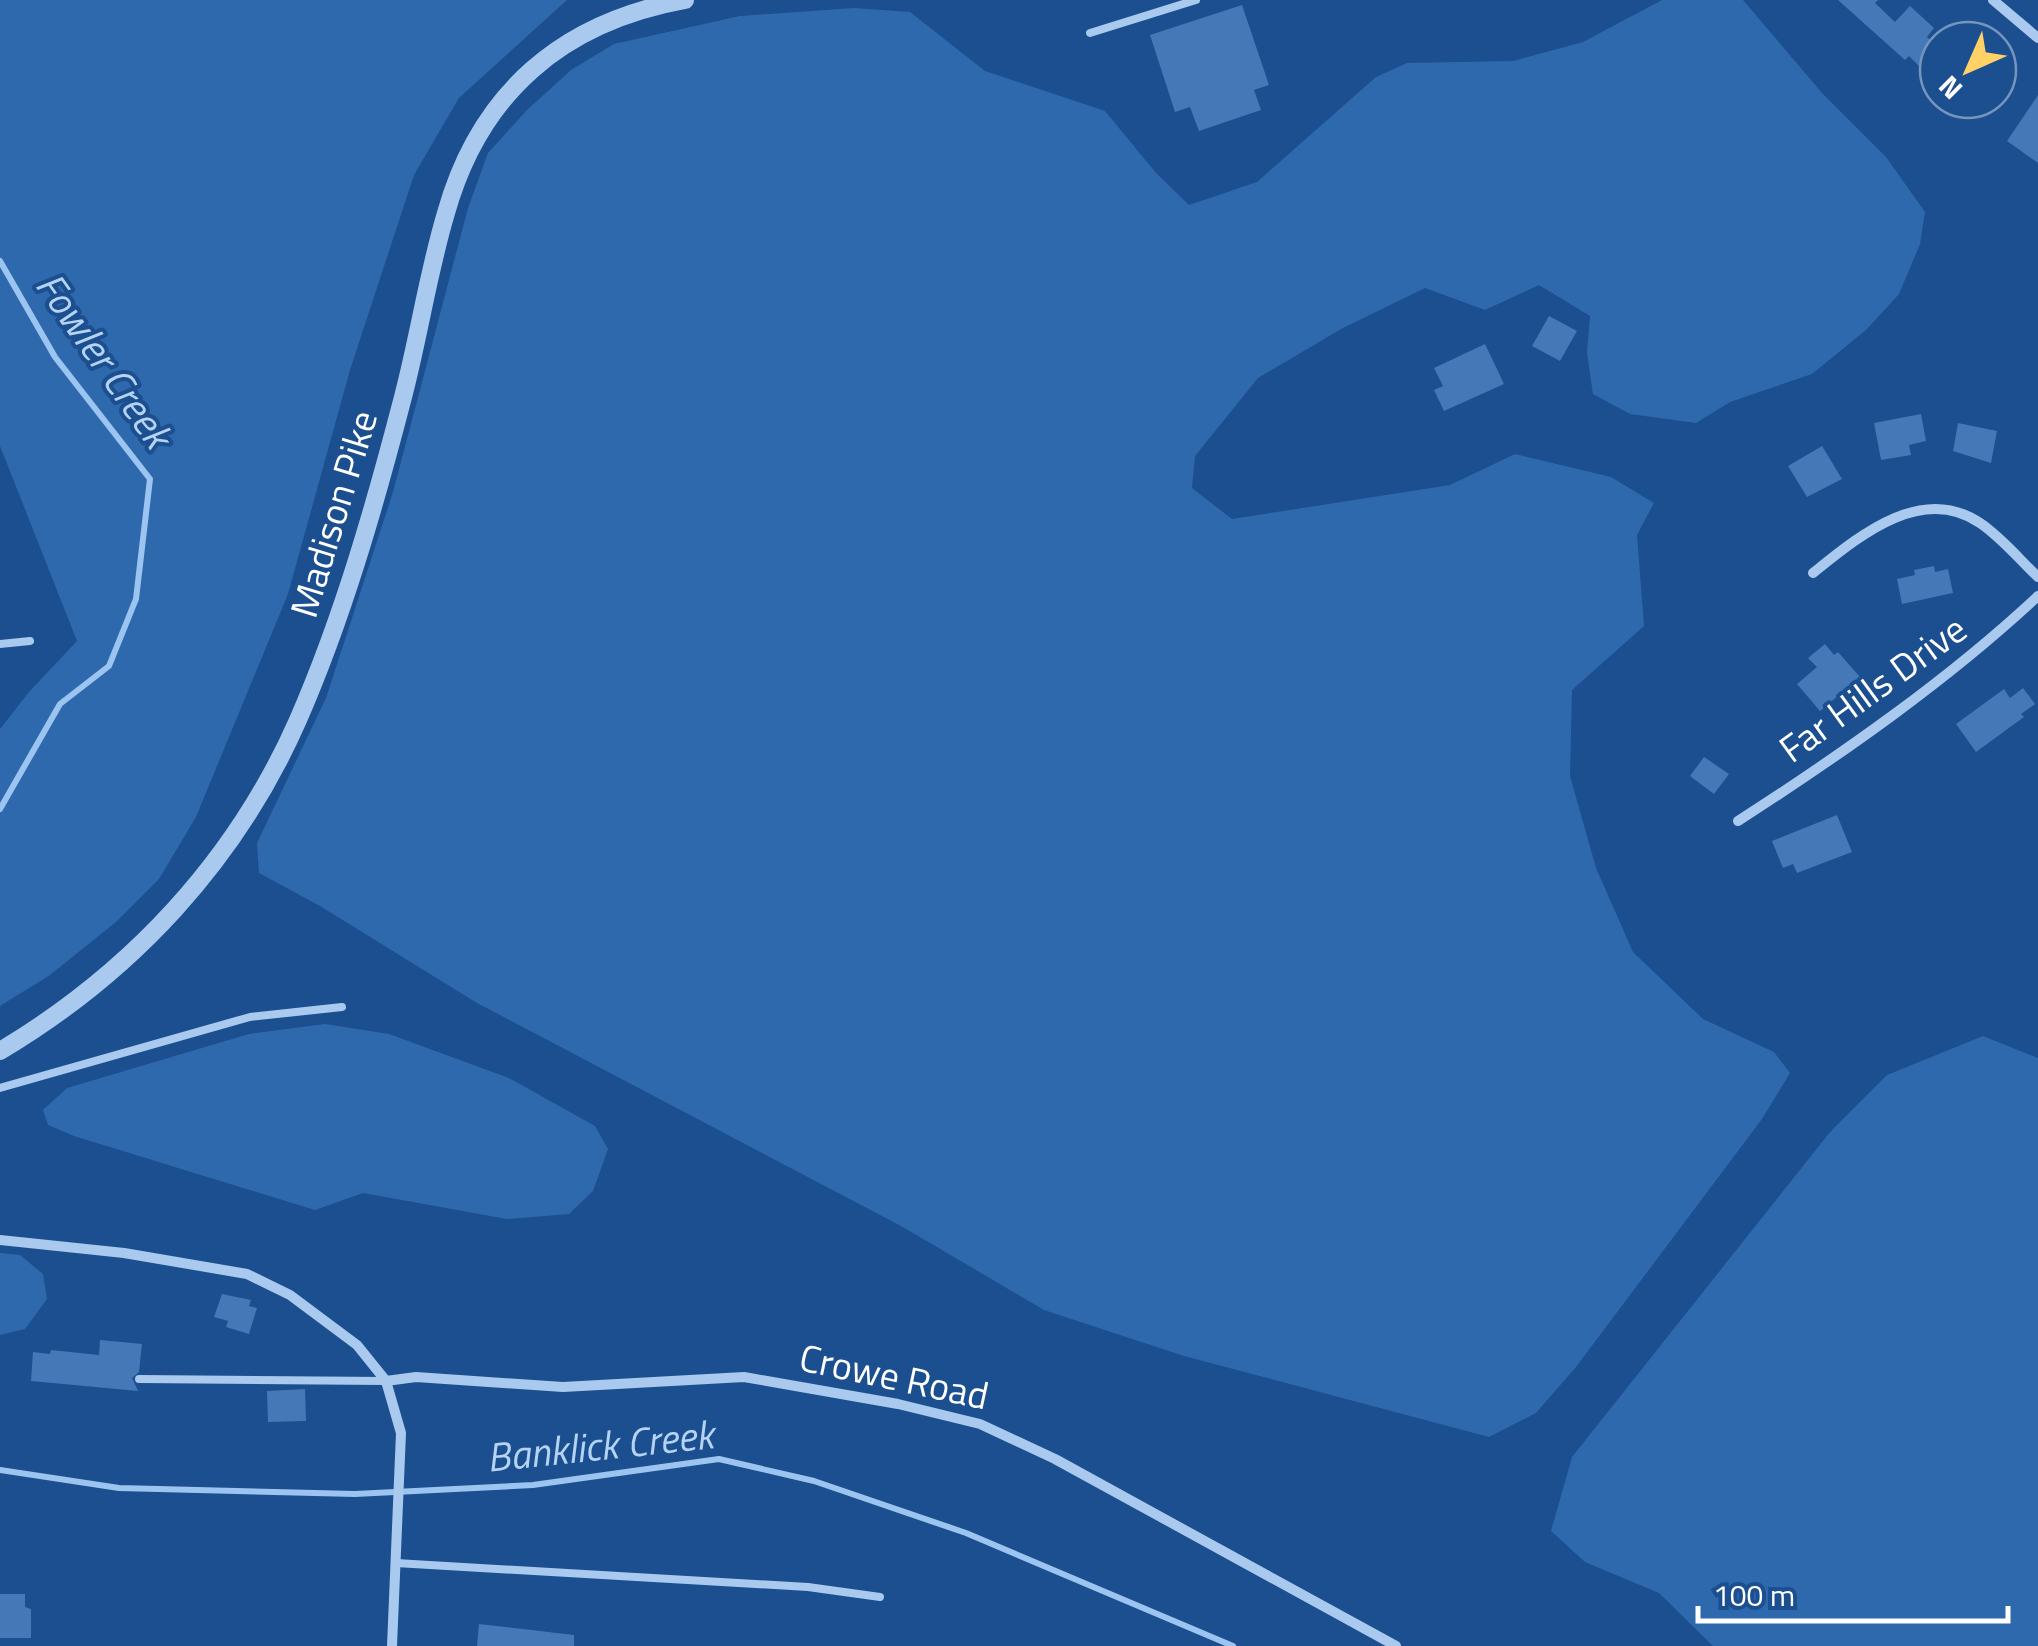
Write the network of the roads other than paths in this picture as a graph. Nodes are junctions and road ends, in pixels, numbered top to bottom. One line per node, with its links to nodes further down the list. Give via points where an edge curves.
1 (685, 0): 13 (street, Madison Pike, via 622,17 564,43 511,90 483,127 446,213 384,469 332,631 265,787 198,886 134,952)
2 (1196, 0): 4 (lane)
3 (1992, 0): 5 (street)
4 (1090, 33)
5 (2038, 38)
6 (1812, 573): 7 (street, via 1879,525 1934,508 1982,524)
7 (2038, 577)
8 (2038, 596): 11 (street, Far Hills Drive, via 1820,768)
9 (30, 641): 10 (lane)
10 (0, 644)
11 (1738, 821)
12 (342, 1006): 14 (lane, via 250,1016)
13 (0, 1052)
14 (0, 1088)
15 (0, 1240): 17 (street, via 247,1274 319,1314)
16 (139, 1379): 17 (lane)
17 (386, 1381): 18 (street, via 400,1433); 21 (street, Crowe Road, via 563,1387 744,1378 980,1424)
18 (396, 1563): 19 (lane, via 808,1587); 20 (street)
19 (880, 1598)
20 (392, 1646)
21 (1396, 1646)

